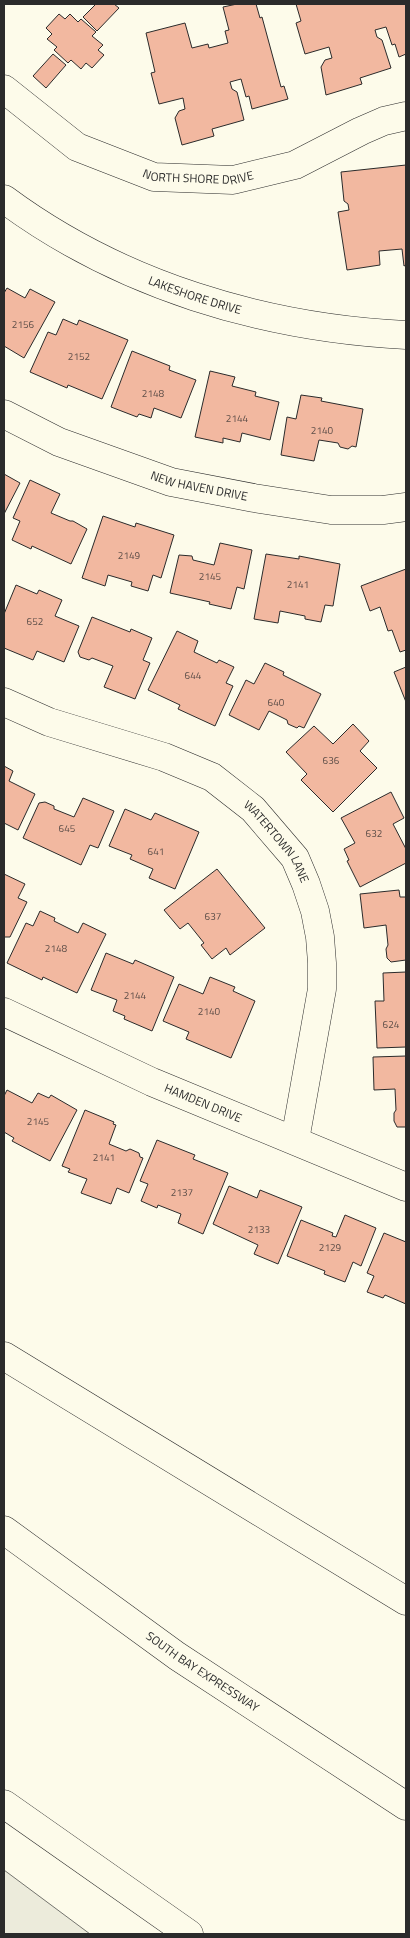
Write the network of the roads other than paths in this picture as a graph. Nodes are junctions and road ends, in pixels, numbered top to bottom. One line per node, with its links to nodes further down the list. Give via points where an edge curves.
1 (4, 89): 2 (main road, NORTH SHORE DRIVE, via 77,147 154,178 233,180 295,165 361,131)
2 (406, 116)
3 (4, 199): 4 (main road, LAKESHORE DRIVE, via 70,242 181,293 240,311 300,324 361,333)
4 (406, 335)
5 (4, 414): 6 (main road, NEW HAVEN DRIVE, via 59,442 171,482 331,510)
6 (406, 507)
7 (4, 702): 9 (main road, WATERTOWN LANE, via 49,722 164,757 212,777 253,809 295,858 315,911 322,963 322,989)
8 (4, 1012): 9 (main road, HAMDEN DRIVE, via 152,1082)
9 (295, 1140): 10 (main road, HAMDEN DRIVE)
10 (406, 1187)
11 (4, 1356): 13 (main road)
12 (4, 1530): 14 (main road, SOUTH BAY EXPRESSWAY, via 177,1656)
13 (406, 1601)
14 (282, 1727): 15 (main road); 17 (main road, SOUTH BAY EXPRESSWAY)
15 (406, 1787)
16 (4, 1804): 18 (main road)
17 (406, 1806)
18 (189, 1934)

